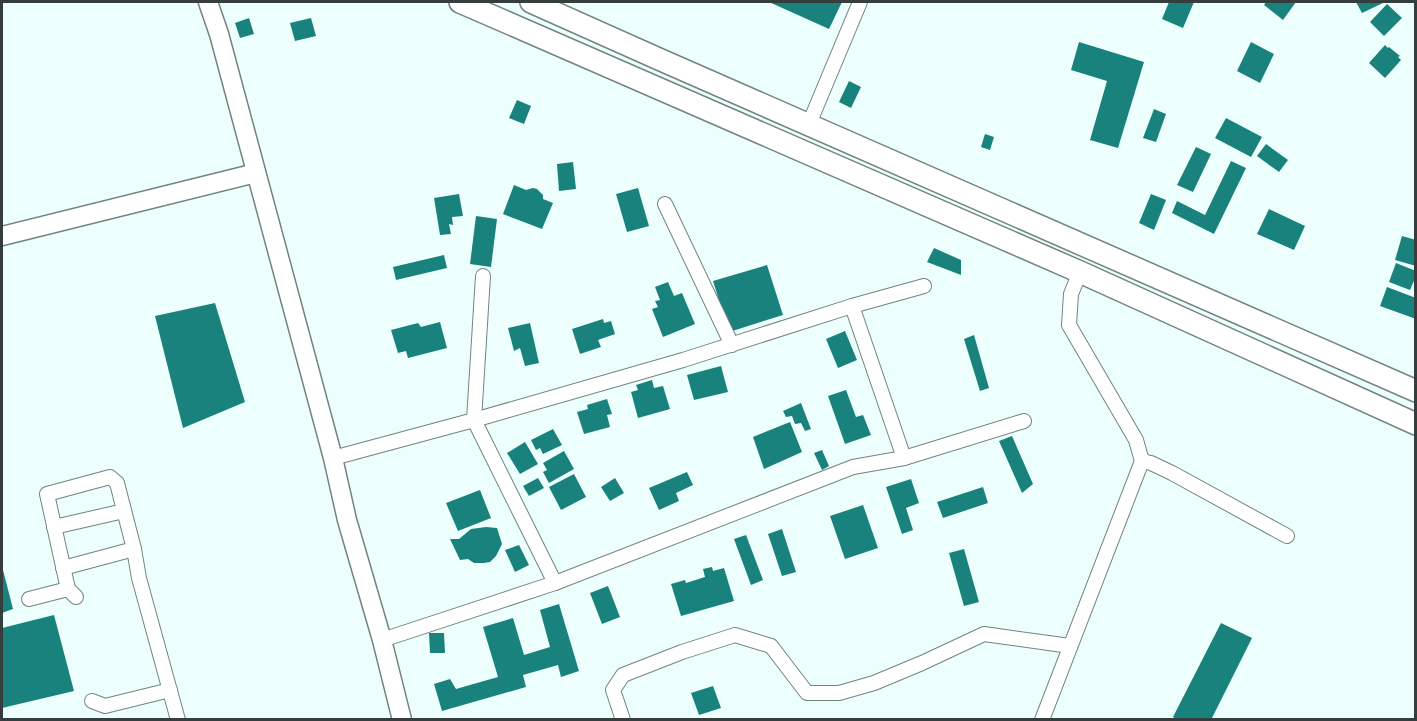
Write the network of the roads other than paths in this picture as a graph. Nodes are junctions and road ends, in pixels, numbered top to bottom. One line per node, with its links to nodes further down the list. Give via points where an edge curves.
1 (208, 2): 6 (street)
2 (225, 2): 6 (street)
3 (460, 2): 11 (main road)
4 (531, 2): 7 (main road)
5 (860, 2): 7 (street)
6 (219, 34): 8 (street)
7 (809, 124): 16 (main road)
8 (256, 173): 10 (street); 20 (street)
9 (665, 204): 15 (street)
10 (2, 236)
11 (1080, 272): 19 (main road); 22 (street, via 1071,294 1070,325 1136,440)
12 (483, 276): 17 (street)
13 (924, 286): 14 (street)
14 (852, 306): 15 (street); 21 (street)
15 (732, 345): 17 (street)
16 (1416, 391)
17 (474, 420): 20 (street); 28 (street)
18 (1024, 421): 21 (street)
19 (1416, 424)
20 (333, 458): 30 (street, via 346,520)
21 (904, 458): 28 (street, via 853,467)
22 (1142, 461): 25 (street, via 1172,473); 31 (street)
23 (124, 511): 24 (street); 24 (street, via 117,483 110,477 47,494); 26 (street)
24 (54, 527): 27 (street)
25 (1287, 536)
26 (134, 549): 27 (street); 32 (street)
27 (63, 568): 29 (street, via 72,593)
28 (555, 583): 30 (street)
29 (29, 599)
30 (381, 640): 35 (street)
31 (1071, 646): 36 (street, via 984,634 874,683 839,693 807,693 771,646 735,635 623,675 613,690); 37 (street)
32 (170, 690): 33 (street, via 105,706); 34 (street)
33 (92, 701)
34 (178, 720)
35 (402, 720)
36 (623, 720)
37 (1042, 720)

